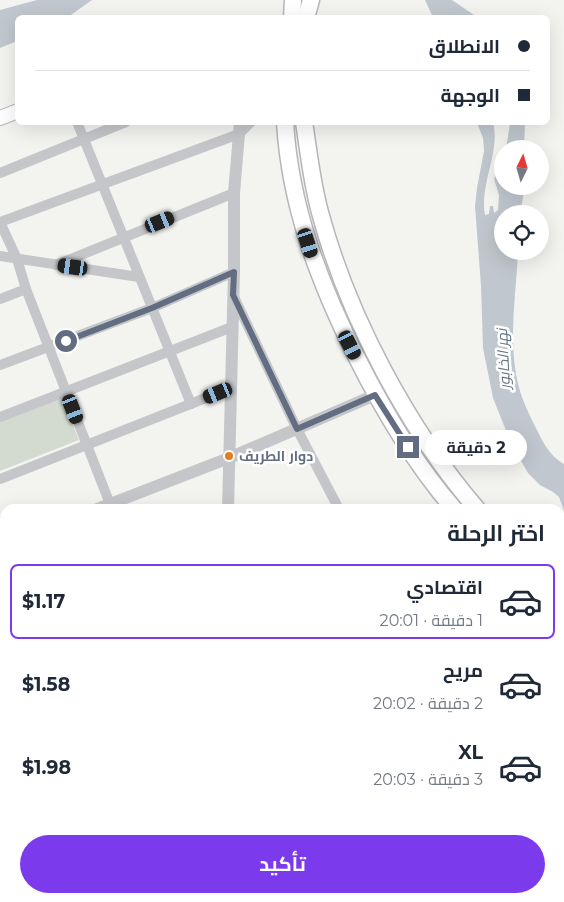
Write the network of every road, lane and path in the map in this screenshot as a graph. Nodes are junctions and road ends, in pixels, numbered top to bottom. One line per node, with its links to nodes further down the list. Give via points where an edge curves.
1 (293, 0): 3 (highway)
2 (311, 0): 4 (highway)
3 (292, 15)
4 (307, 15)
5 (15, 112): 6 (main road)
6 (0, 118)
7 (78, 125): 12 (street)
8 (119, 125): 12 (street)
9 (282, 125): 33 (highway, via 293,188 313,259)
10 (304, 125): 45 (highway, via 321,216 346,292 398,395 430,448)
11 (239, 128): 14 (street); 15 (street)
12 (84, 140): 13 (street); 14 (street)
13 (0, 173)
14 (102, 184): 16 (street); 17 (street)
15 (234, 193): 17 (street); 21 (street)
16 (0, 222): 19 (street)
17 (124, 238): 20 (street); 22 (street)
18 (0, 256): 19 (street)
19 (16, 259): 20 (street); 23 (street)
20 (56, 265): 22 (street)
21 (234, 272): 24 (street); 26 (street)
22 (140, 277): 26 (street)
23 (26, 289): 25 (street); 28 (street)
24 (233, 295): 27 (street); 36 (street)
25 (0, 299)
26 (152, 308): 28 (street); 29 (street)
27 (232, 326): 29 (street); 31 (street)
28 (49, 347): 30 (street); 32 (street)
29 (170, 351): 32 (street); 34 (street)
30 (0, 365)
31 (231, 388): 34 (street); 38 (street)
32 (66, 391): 35 (street); 37 (street)
33 (375, 395): 36 (street); 44 (highway)
34 (191, 404): 37 (street)
35 (0, 417)
36 (297, 429): 38 (street); 43 (street)
37 (86, 445): 39 (street); 40 (street)
38 (229, 458): 41 (street); 42 (street)
39 (0, 479)
40 (110, 504): 41 (street)
41 (125, 504)
42 (229, 504)
43 (336, 504)
44 (450, 504)
45 (473, 504)

